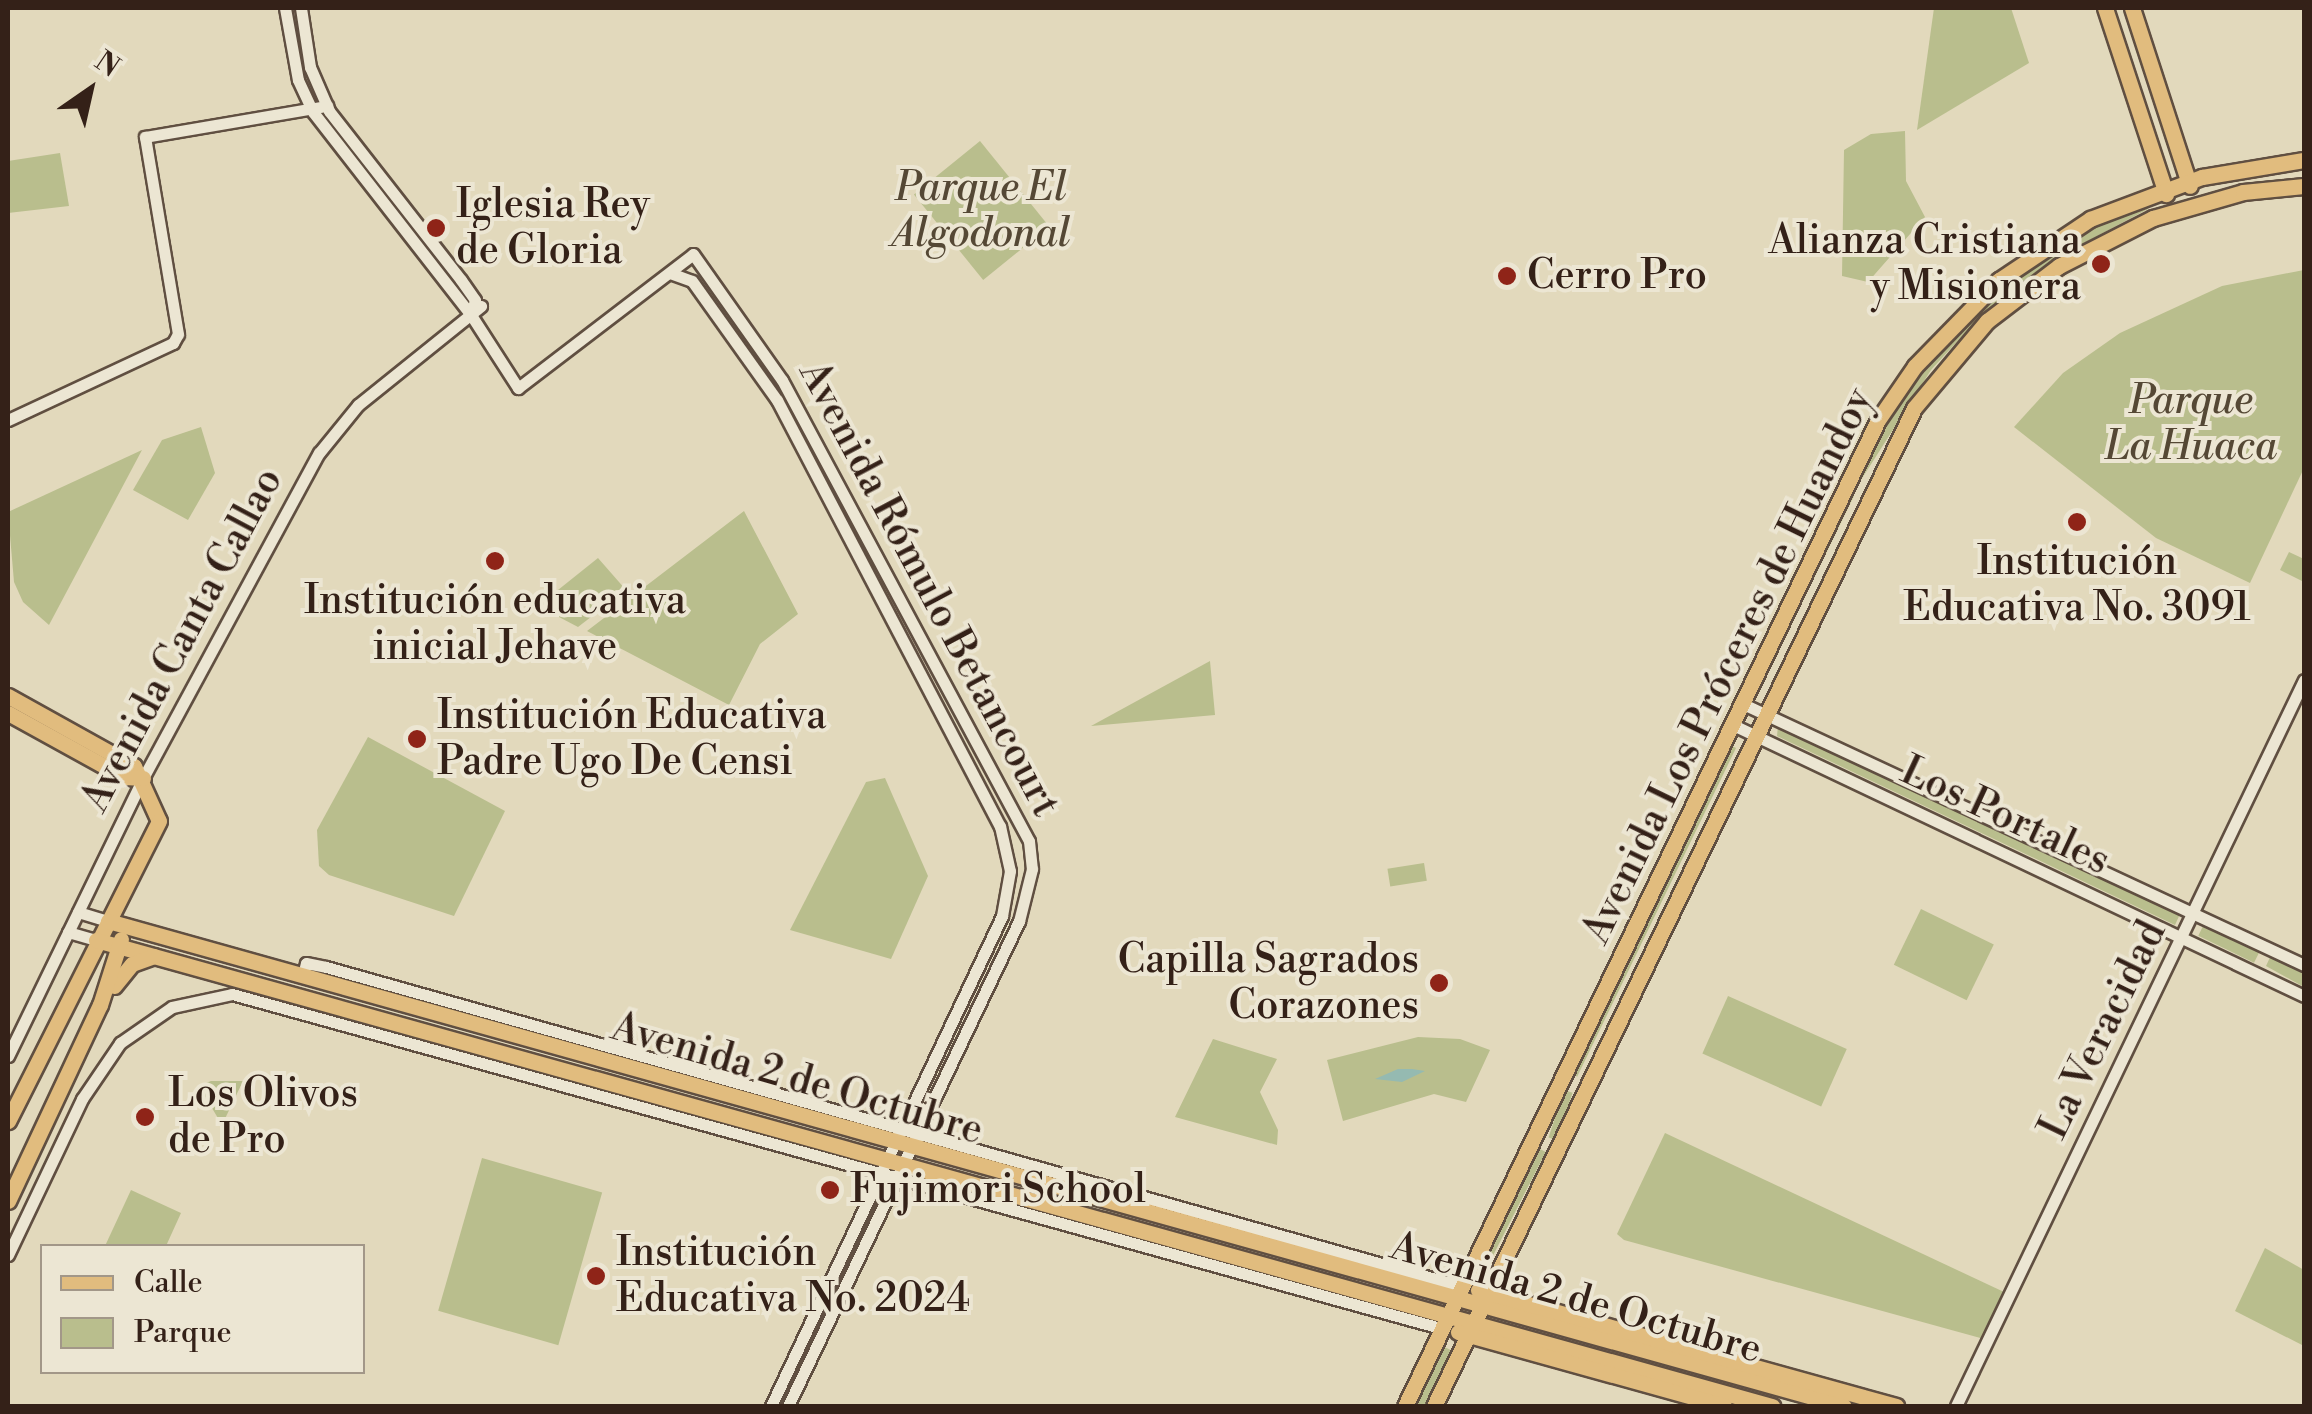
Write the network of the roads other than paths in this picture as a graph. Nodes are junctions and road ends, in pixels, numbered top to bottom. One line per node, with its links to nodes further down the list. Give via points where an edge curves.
1 (285, 8): 6 (street, via 298,80)
2 (301, 8): 5 (street, via 310,67)
3 (2105, 8): 10 (main road)
4 (2132, 8): 8 (main road)
5 (327, 106): 6 (street); 14 (street, via 461,280)
6 (313, 112): 14 (street); 15 (street, via 145,136 178,334 166,350)
7 (2304, 160): 8 (main road, Avenida Los Próceres de Huandoy)
8 (2189, 181): 10 (main road, Avenida Los Próceres de Huandoy); 11 (main road)
9 (2304, 186): 11 (main road, Avenida Los Próceres de Huandoy)
10 (2164, 188): 12 (main road); 16 (main road, Avenida Los Próceres de Huandoy, via 2045,246 1948,326 1878,420)
11 (2196, 205): 12 (main road, Avenida Los Próceres de Huandoy)
12 (2172, 212): 17 (main road, Avenida Los Próceres de Huandoy, via 2058,266 1987,321 1914,408)
13 (670, 273): 14 (street, via 518,388); 40 (street, Avenida Rómulo Betancourt, via 692,281 777,400 1006,846 1002,916); 40 (street, Avenida Rómulo Betancourt, via 693,254 782,380 1029,841 1032,869 1019,921)
14 (476, 310): 25 (street, Avenida Canta Callao, via 336,428)
15 (8, 420)
16 (1848, 481): 17 (main road); 20 (main road, Avenida Los Próceres de Huandoy)
17 (1869, 492): 22 (main road, Avenida Los Próceres de Huandoy)
18 (2304, 680): 26 (street, La Veracidad)
19 (8, 696): 25 (main road, via 134,766)
20 (1741, 702): 22 (street, Los Portales); 23 (main road, Avenida Los Próceres de Huandoy)
21 (8, 713): 25 (main road, via 124,777)
22 (1765, 714): 24 (main road, Avenida Los Próceres de Huandoy); 26 (street, Los Portales)
23 (1732, 724): 24 (street, Los Portales); 44 (main road, Avenida Los Próceres de Huandoy)
24 (1755, 734): 30 (street, Los Portales); 45 (main road, Avenida Los Próceres de Huandoy)
25 (142, 778): 27 (street, Avenida Canta Callao); 28 (main road, Avenida Canta Callao, via 159,821)
26 (2195, 911): 30 (street, La Veracidad); 34 (street, Los Portales)
27 (78, 912): 28 (street, Avenida 2 de Octubre); 29 (street, Avenida Canta Callao)
28 (115, 923): 31 (main road); 32 (main road, Avenida Canta Callao); 35 (main road, Avenida 2 de Octubre)
29 (68, 932): 31 (street, Avenida 2 de Octubre); 38 (street, Avenida Canta Callao)
30 (2185, 934): 36 (street, Los Portales); 56 (street, La Veracidad)
31 (96, 940): 32 (main road, Avenida 2 de Octubre); 39 (main road)
32 (120, 947): 33 (main road, Avenida 2 de Octubre); 37 (main road, Avenida Canta Callao)
33 (156, 956): 37 (main road, via 132,964); 41 (main road, Avenida 2 de Octubre)
34 (2304, 965)
35 (304, 969): 40 (main road, Avenida 2 de Octubre); 40 (street, Avenida 2 de Octubre, via 326,968)
36 (2304, 996)
37 (100, 1006): 42 (main road, Avenida Canta Callao)
38 (8, 1056)
39 (8, 1120)
40 (908, 1138): 41 (street, Avenida Rómulo Betancourt); 44 (main road, Avenida 2 de Octubre)
41 (894, 1169): 43 (street, Avenida 2 de Octubre, via 289,1006 212,995 172,1007 136,1029 92,1080); 46 (main road, Avenida 2 de Octubre); 48 (street, Avenida Rómulo Betancourt); 49 (street, Avenida Rómulo Betancourt)
42 (8, 1201)
43 (8, 1255)
44 (1461, 1294): 45 (main road, Avenida 2 de Octubre); 46 (main road, Avenida Los Próceres de Huandoy)
45 (1484, 1300): 47 (main road, Avenida Los Próceres de Huandoy); 54 (main road, Avenida 2 de Octubre); 55 (main road, Avenida 2 de Octubre)
46 (1447, 1324): 47 (main road, Avenida 2 de Octubre); 50 (main road, Avenida Los Próceres de Huandoy)
47 (1470, 1329): 51 (main road, Avenida Los Próceres de Huandoy); 52 (main road, Avenida 2 de Octubre); 53 (main road, Avenida 2 de Octubre)
48 (771, 1406)
49 (788, 1406)
50 (1406, 1406)
51 (1434, 1406)
52 (1724, 1406)
53 (1772, 1406)
54 (1844, 1406)
55 (1896, 1406)
56 (1956, 1406)

